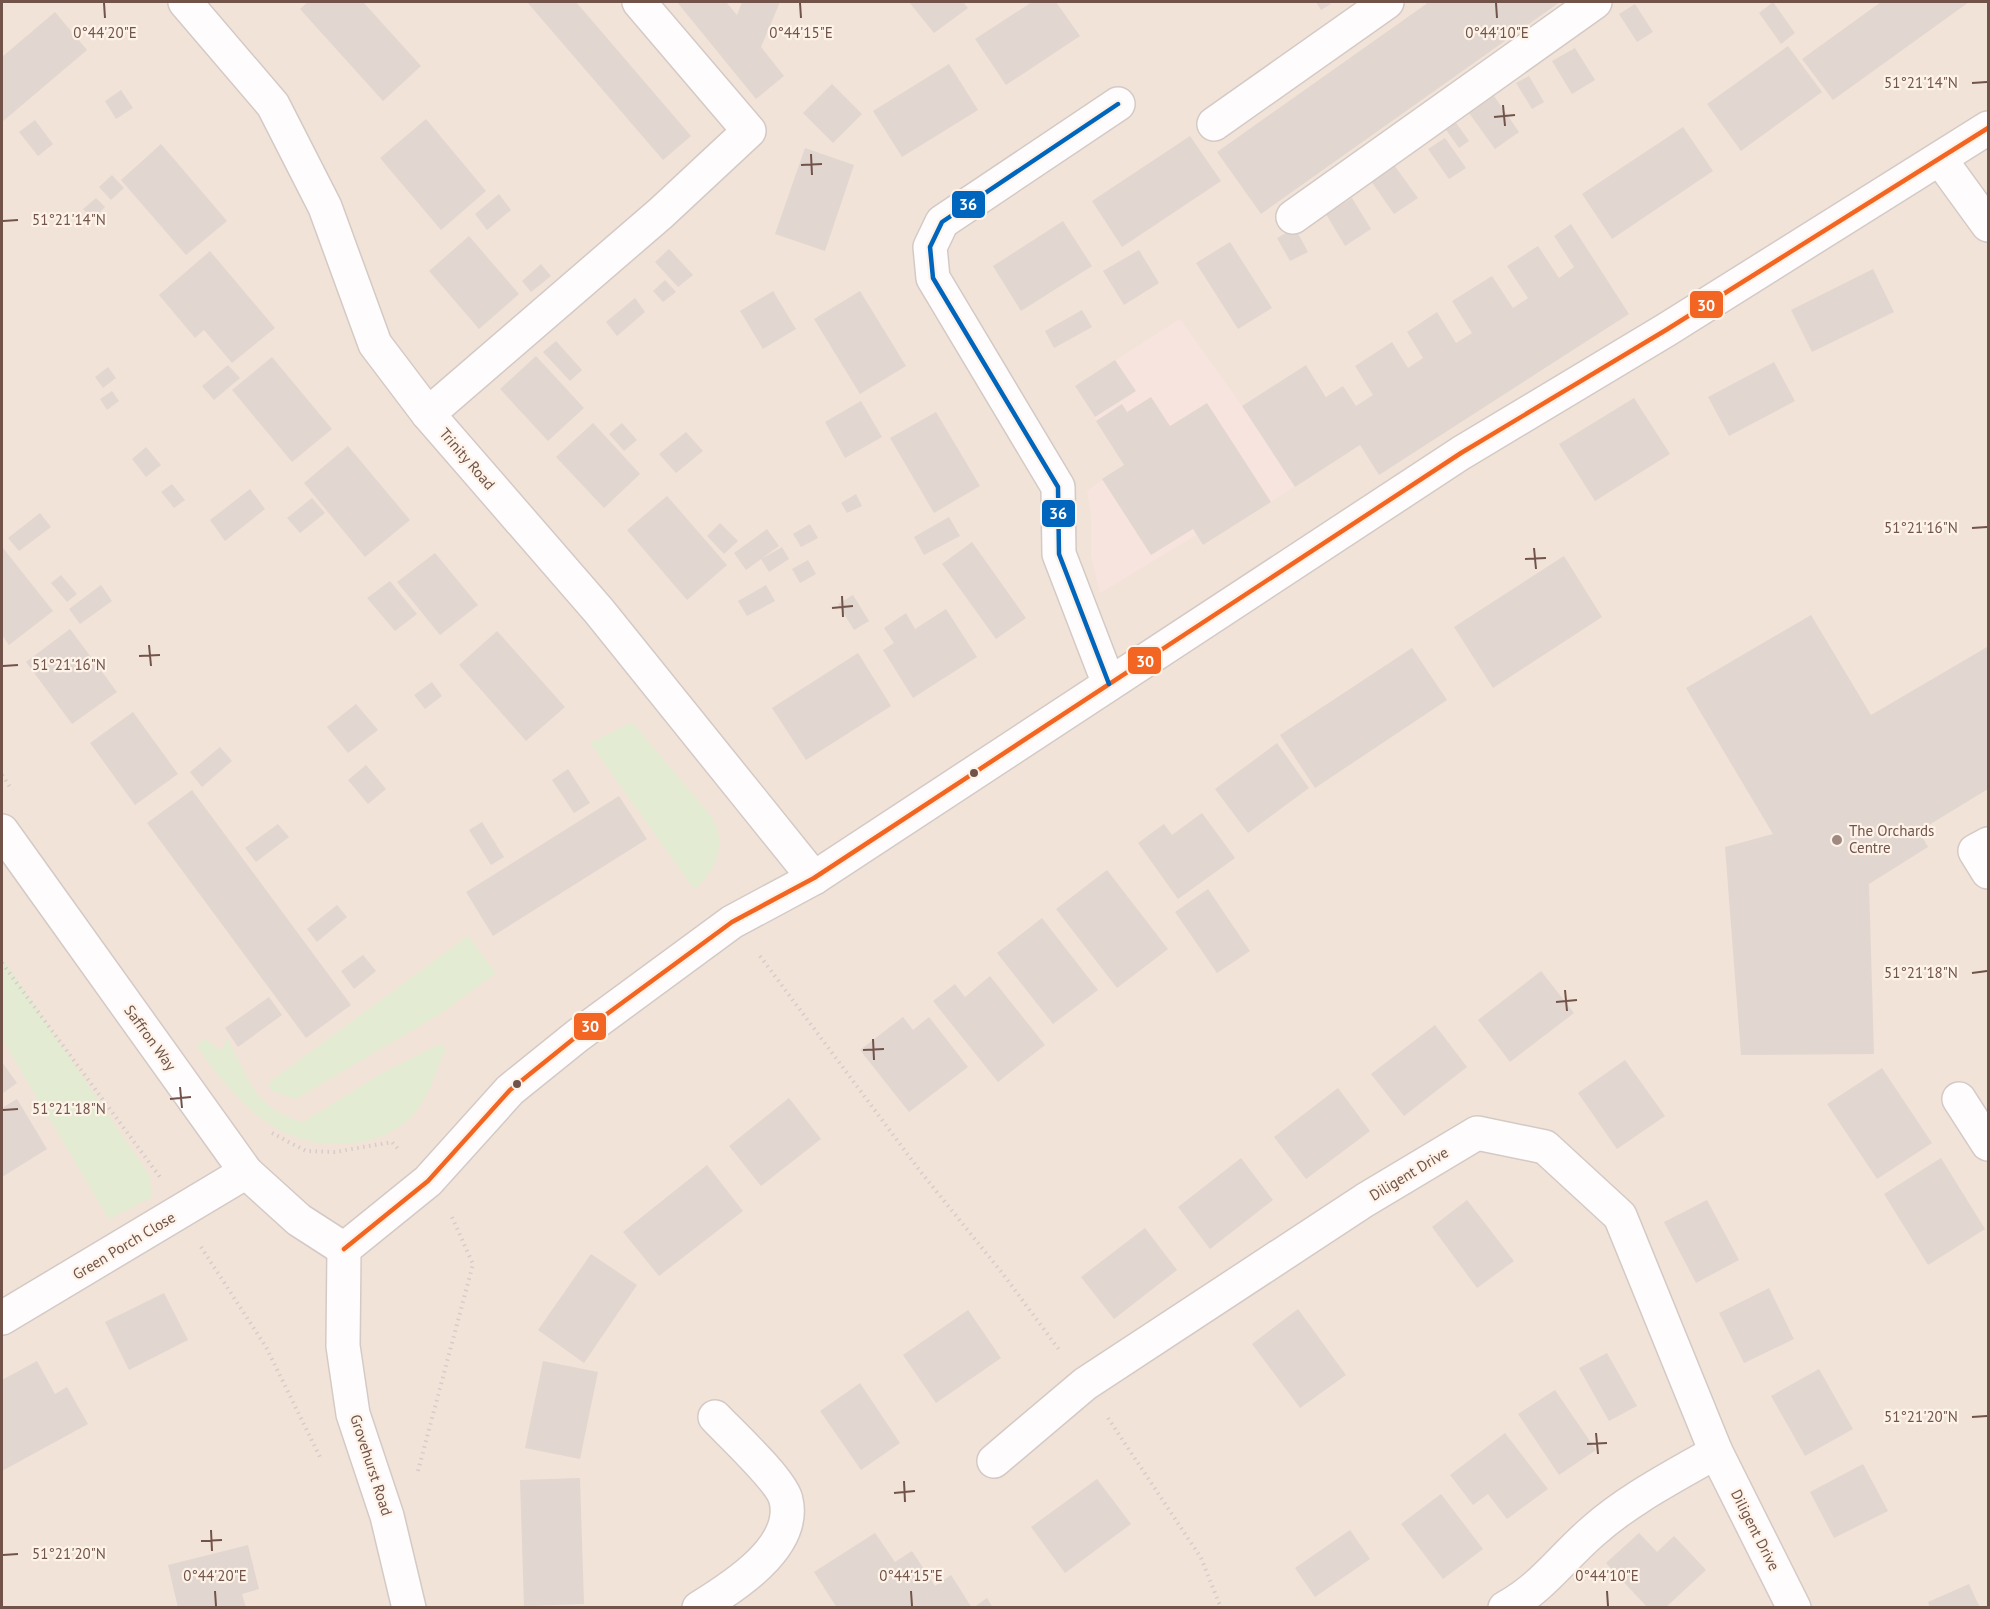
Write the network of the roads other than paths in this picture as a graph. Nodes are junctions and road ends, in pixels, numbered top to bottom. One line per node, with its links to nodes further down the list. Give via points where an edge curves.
1 (185, 2): 11 (street, Trinity Road, via 273,105 326,207 375,344)
2 (639, 2): 11 (street, via 749,131 661,213)
3 (1387, 2): 6 (street)
4 (1595, 2): 9 (street)
5 (1118, 104): 12 (street, via 942,222 930,247 933,278 1058,487 1059,554)
6 (1214, 124)
7 (1989, 128): 8 (street)
8 (1940, 159): 10 (street); 12 (street, via 1461,453)
9 (1293, 217)
10 (1989, 225)
11 (428, 414): 16 (street, Trinity Road, via 599,611)
12 (1109, 684): 16 (street)
13 (2, 831): 19 (street, Saffron Way)
14 (1989, 844): 15 (street, via 1975,851)
15 (1989, 872)
16 (814, 878): 20 (street, via 732,922 577,1036 510,1090 428,1181)
17 (1959, 1099): 18 (street)
18 (1989, 1144)
19 (246, 1172): 20 (street, Saffron Way, via 299,1220); 21 (street, Green Porch Close)
20 (344, 1249): 25 (street, Grovehurst Road, via 343,1346 353,1414 387,1516)
21 (2, 1318)
22 (715, 1417): 26 (street, via 769,1474 786,1499 787,1523 781,1539 765,1559)
23 (1716, 1452): 24 (street, Diligent Drive, via 1620,1216 1545,1147 1477,1133 1365,1200 1085,1384); 27 (street, via 1640,1495 1592,1532 1528,1595); 28 (street, Diligent Drive)
24 (994, 1461)
25 (409, 1608)
26 (699, 1608)
27 (1505, 1608)
28 (1794, 1608)

